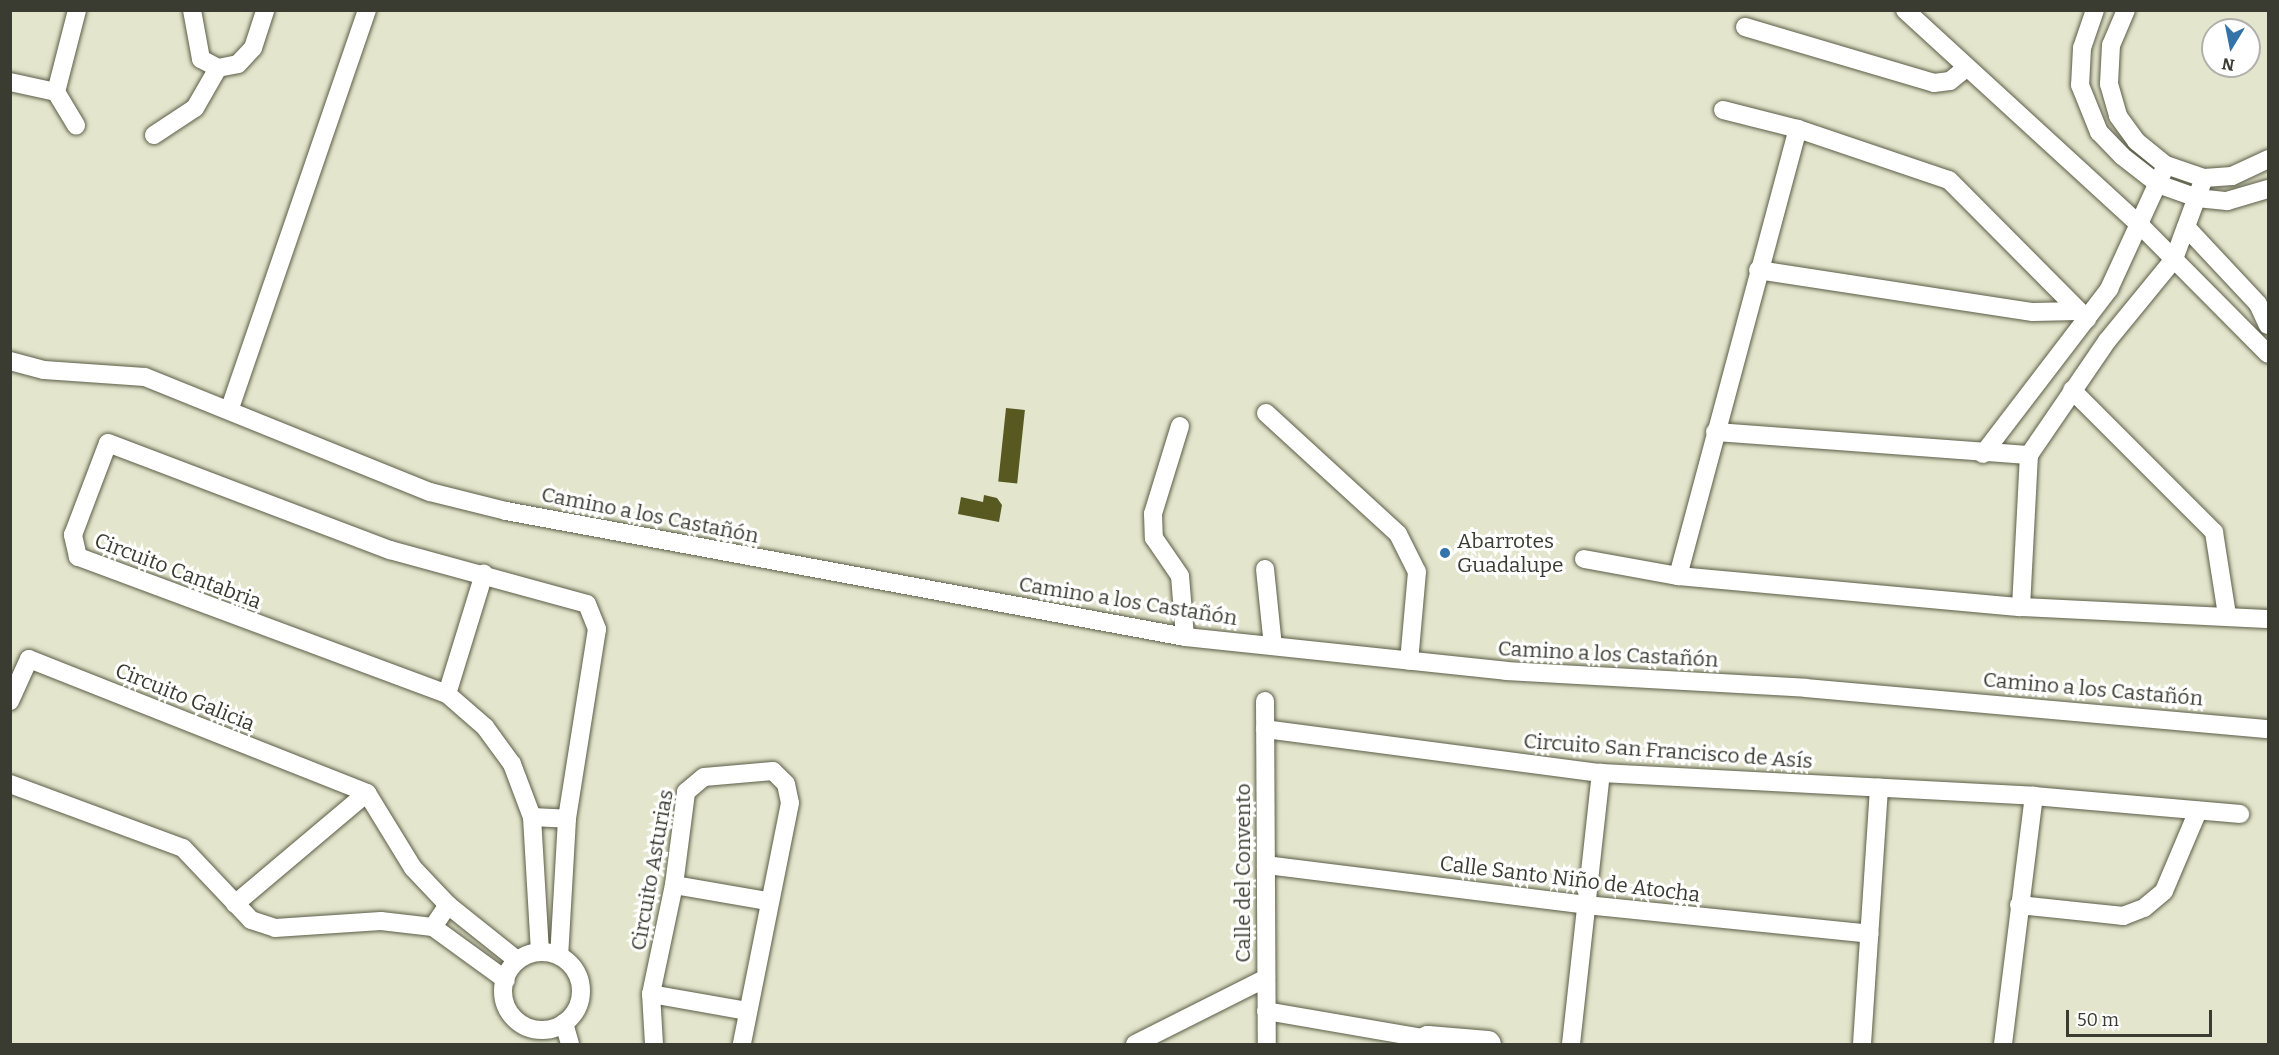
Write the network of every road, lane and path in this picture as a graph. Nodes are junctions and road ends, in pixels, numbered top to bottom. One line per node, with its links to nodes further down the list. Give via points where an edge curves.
1 (77, 10): 12 (street)
2 (192, 10): 9 (street, via 201,59)
3 (265, 10): 9 (street, via 253,48 238,64)
4 (367, 10): 32 (street)
5 (1905, 10): 10 (street)
6 (2095, 10): 20 (street, via 2082,48 2080,85 2086,104 2099,132)
7 (2126, 10): 18 (street, via 2111,45 2112,94 2118,116 2136,141)
8 (1745, 27): 10 (street, via 1934,83 1950,81)
9 (218, 68): 16 (street, via 195,108)
10 (1965, 69): 23 (street)
11 (10, 82): 12 (street)
12 (56, 92): 14 (street)
13 (1723, 110): 15 (street)
14 (76, 125)
15 (1798, 129): 26 (street); 27 (street, via 1949,180)
16 (154, 135)
17 (2268, 159): 19 (street, via 2232,176)
18 (2166, 165): 19 (street); 20 (street)
19 (2204, 178): 22 (street)
20 (2158, 184): 22 (street); 23 (street)
21 (2268, 189): 22 (street, via 2227,201)
22 (2197, 198): 24 (street)
23 (2141, 226): 25 (street); 27 (street, via 2109,289)
24 (2186, 227): 25 (street); 28 (street, via 2258,304)
25 (2174, 259): 29 (street); 31 (street)
26 (1758, 270): 27 (street, via 2033,312); 35 (street)
27 (2082, 315): 36 (street)
28 (2268, 325)
29 (2268, 354)
30 (10, 361): 32 (street, Camino a los Castañón, via 44,370 145,377)
31 (2072, 390): 37 (street); 43 (street, via 2214,532)
32 (230, 408): 45 (street, Camino a los Castañón, via 430,492 506,511)
33 (1266, 413): 47 (street, via 1398,534 1417,572)
34 (1179, 426): 45 (street, via 1153,514 1154,538 1180,576)
35 (1715, 432): 36 (street); 41 (street)
36 (1983, 454): 37 (street)
37 (2029, 455): 42 (street)
38 (1584, 559): 41 (street)
39 (1264, 569): 46 (street)
40 (484, 574): 48 (street); 48 (street, Circuito Cantabria, via 390,550 108,443 73,535 74,550 85,562); 61 (street, Circuito Cantabria, via 587,604 594,615 597,629)
41 (1678, 576): 42 (street)
42 (2021, 607): 43 (street)
43 (2227, 615): 44 (street)
44 (2268, 619)
45 (1185, 637): 46 (street, Camino a los Castañón)
46 (1273, 646): 47 (street, Camino a los Castañón)
47 (1409, 661): 52 (street, Camino a los Castañón, via 1506,671 1806,688)
48 (447, 694): 60 (street, Circuito Cantabria, via 485,727 512,764)
49 (10, 700): 56 (street, Circuito Galicia, via 29,659)
50 (1265, 701): 51 (street, Calle del Convento)
51 (1265, 729): 53 (street, Circuito San Francisco de Asís); 62 (street, Calle del Convento)
52 (2268, 729)
53 (1601, 773): 55 (street, Circuito San Francisco de Asís); 67 (street)
54 (10, 784): 65 (street, via 183,848)
55 (1879, 788): 57 (street, Circuito San Francisco de Asís); 70 (street)
56 (367, 794): 65 (street); 66 (street, via 413,868)
57 (2034, 796): 58 (street, Circuito San Francisco de Asís); 68 (street)
58 (2198, 811): 59 (street, Circuito San Francisco de Asís); 68 (street, via 2164,891 2144,908 2123,916)
59 (2240, 814)
60 (532, 817): 61 (street); 71 (street, Circuito Cantabria)
61 (567, 819): 72 (street, Circuito Cantabria)
62 (1266, 864): 67 (street, Calle Santo Niño de Atocha); 74 (street, Calle del Convento)
63 (674, 885): 64 (street); 64 (street, Circuito Asturias, via 686,792 691,783 704,777 773,771 786,784 790,803); 76 (street, Circuito Asturias)
64 (768, 901): 77 (street, Circuito Asturias)
65 (235, 904): 69 (street, via 250,920 275,928 381,921)
66 (448, 905): 69 (street); 73 (street)
67 (1586, 905): 70 (street, Calle Santo Niño de Atocha); 87 (street)
68 (2019, 905): 89 (street)
69 (433, 927): 75 (street)
70 (1870, 934): 88 (street)
71 (540, 952): 72 (street); 73 (street)
72 (560, 956): 79 (street, via 574,969 581,988 578,1008)
73 (517, 960): 75 (street)
74 (1266, 978): 78 (street, Calle del Convento); 84 (street)
75 (506, 980): 79 (street, via 506,1005 520,1025 542,1030)
76 (651, 994): 77 (street); 82 (street, Circuito Asturias)
77 (747, 1011): 83 (street, Circuito Asturias)
78 (1266, 1011): 80 (street); 85 (street, Calle del Convento)
79 (564, 1023): 81 (street)
80 (1423, 1042): 86 (street)
81 (570, 1044)
82 (654, 1044)
83 (742, 1044)
84 (1135, 1044)
85 (1267, 1044)
86 (1488, 1044)
87 (1571, 1044)
88 (1862, 1044)
89 (2003, 1044)

